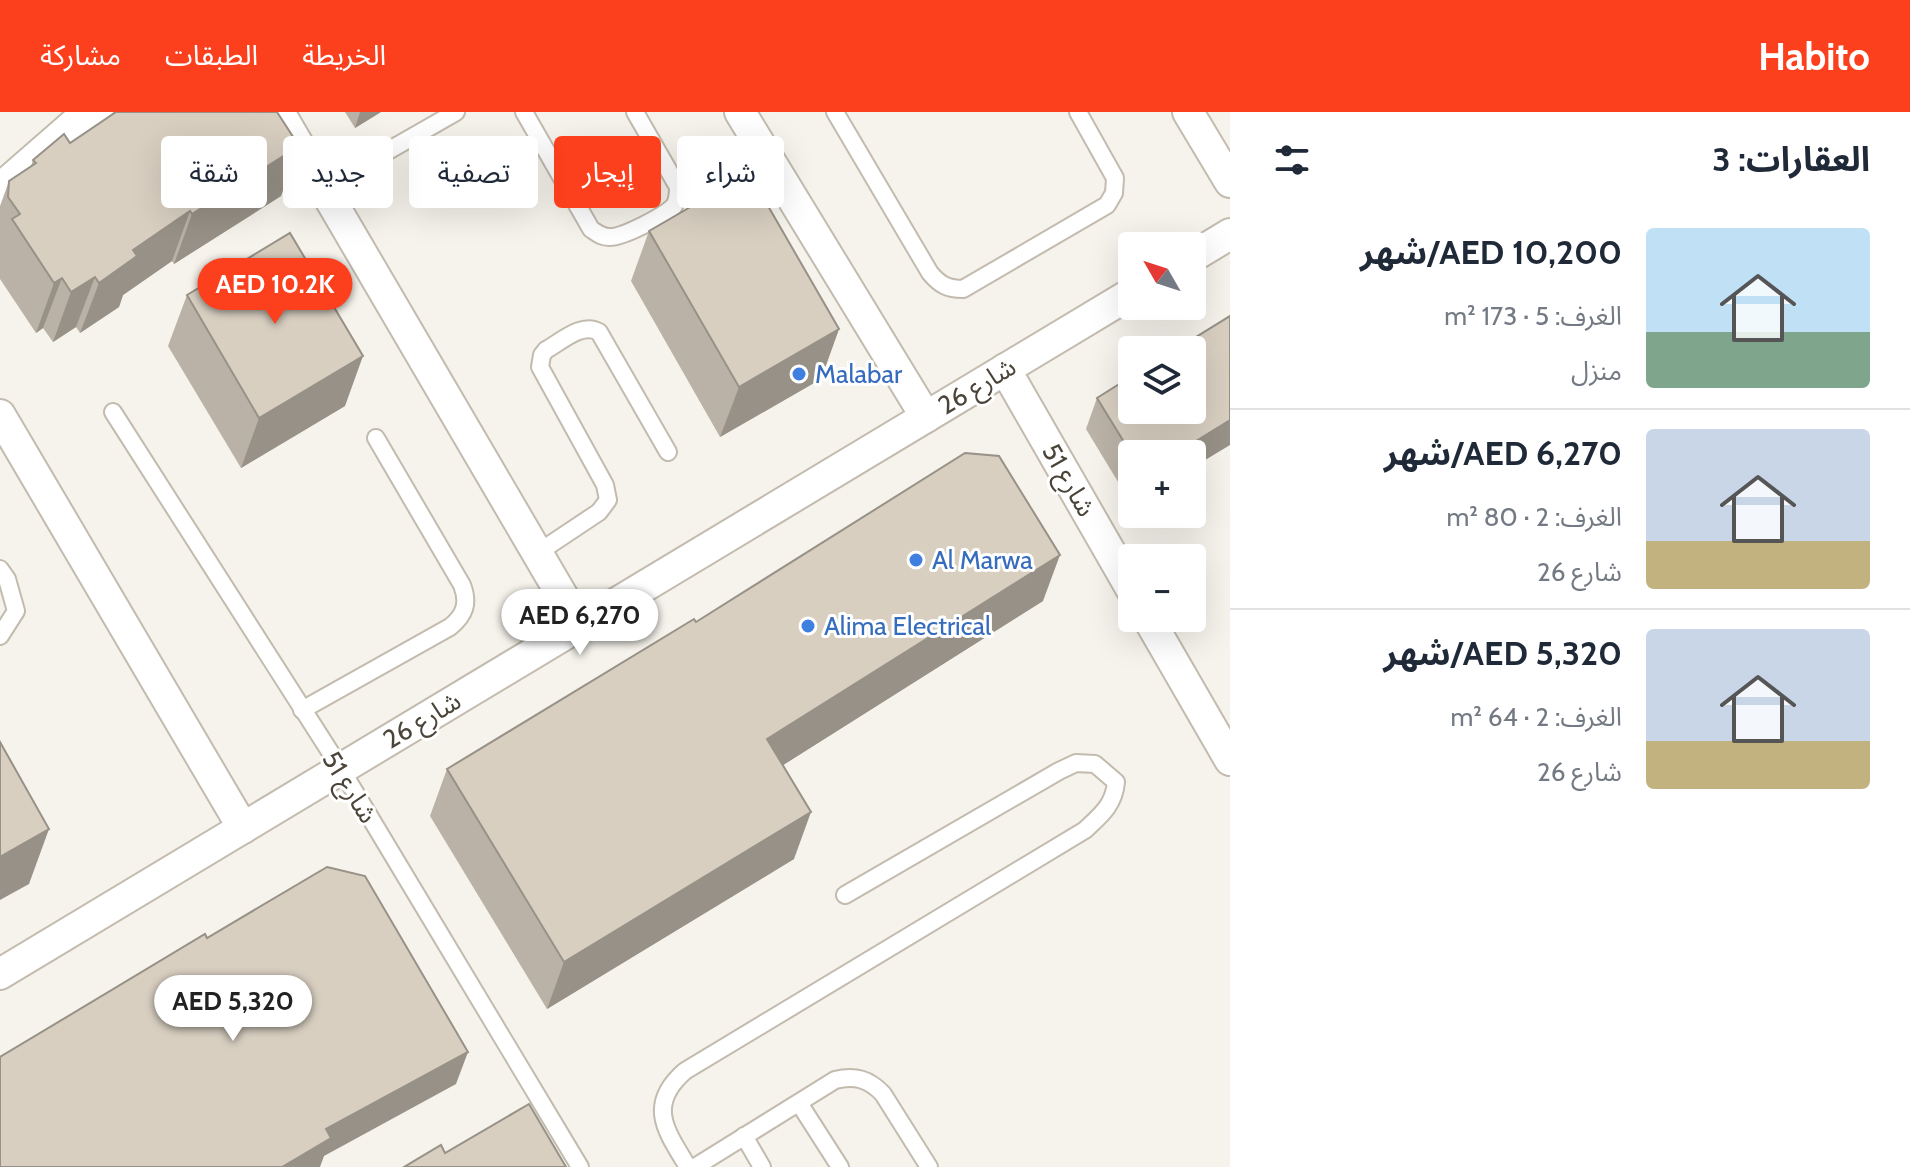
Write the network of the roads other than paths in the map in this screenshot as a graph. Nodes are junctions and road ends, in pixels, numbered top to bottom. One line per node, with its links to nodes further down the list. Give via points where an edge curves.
1 (94, 112): 13 (street)
2 (279, 112): 10 (street)
3 (456, 112): 11 (lane)
4 (524, 112): 5 (lane, via 591,229 611,237 673,206 678,197 678,187)
5 (635, 112)
6 (740, 112): 21 (street)
7 (835, 112): 8 (lane, via 930,273 950,289 976,284 1107,205 1115,178)
8 (1078, 112)
9 (1188, 112): 12 (street)
10 (293, 136)
11 (393, 148)
12 (1230, 182)
13 (0, 194)
14 (335, 208): 24 (street)
15 (1230, 234): 16 (street)
16 (1206, 249)
17 (1118, 301): 18 (street, شارع 26)
18 (1005, 369): 21 (street, شارع 26); 25 (street, شارع 51)
19 (113, 412): 30 (lane, شارع 51)
20 (0, 415): 33 (street)
21 (926, 417): 27 (street, شارع 26)
22 (376, 438): 30 (lane, via 462,585 466,607 450,627)
23 (668, 452): 24 (lane, via 599,332 584,328 546,350 540,367 608,500 599,512)
24 (536, 554): 27 (street)
25 (1118, 566)
26 (0, 569): 29 (lane, via 16,611)
27 (580, 626): 32 (street, شارع 26)
28 (1156, 632): 31 (street)
29 (0, 636)
30 (302, 710): 32 (lane, شارع 51)
31 (1230, 760)
32 (341, 769): 33 (street, شارع 26); 38 (lane, شارع 51)
33 (243, 828): 35 (street, شارع 26)
34 (845, 895): 39 (lane, via 1076,763 1095,764 1116,782 1108,809 1085,830 685,1071 666,1095 662,1117)
35 (0, 974)
36 (799, 1103): 37 (lane); 42 (lane); 43 (lane, via 835,1080 865,1080 883,1094)
37 (744, 1136): 40 (lane); 41 (lane)
38 (580, 1167)
39 (688, 1167)
40 (695, 1167)
41 (762, 1167)
42 (840, 1167)
43 (929, 1167)

